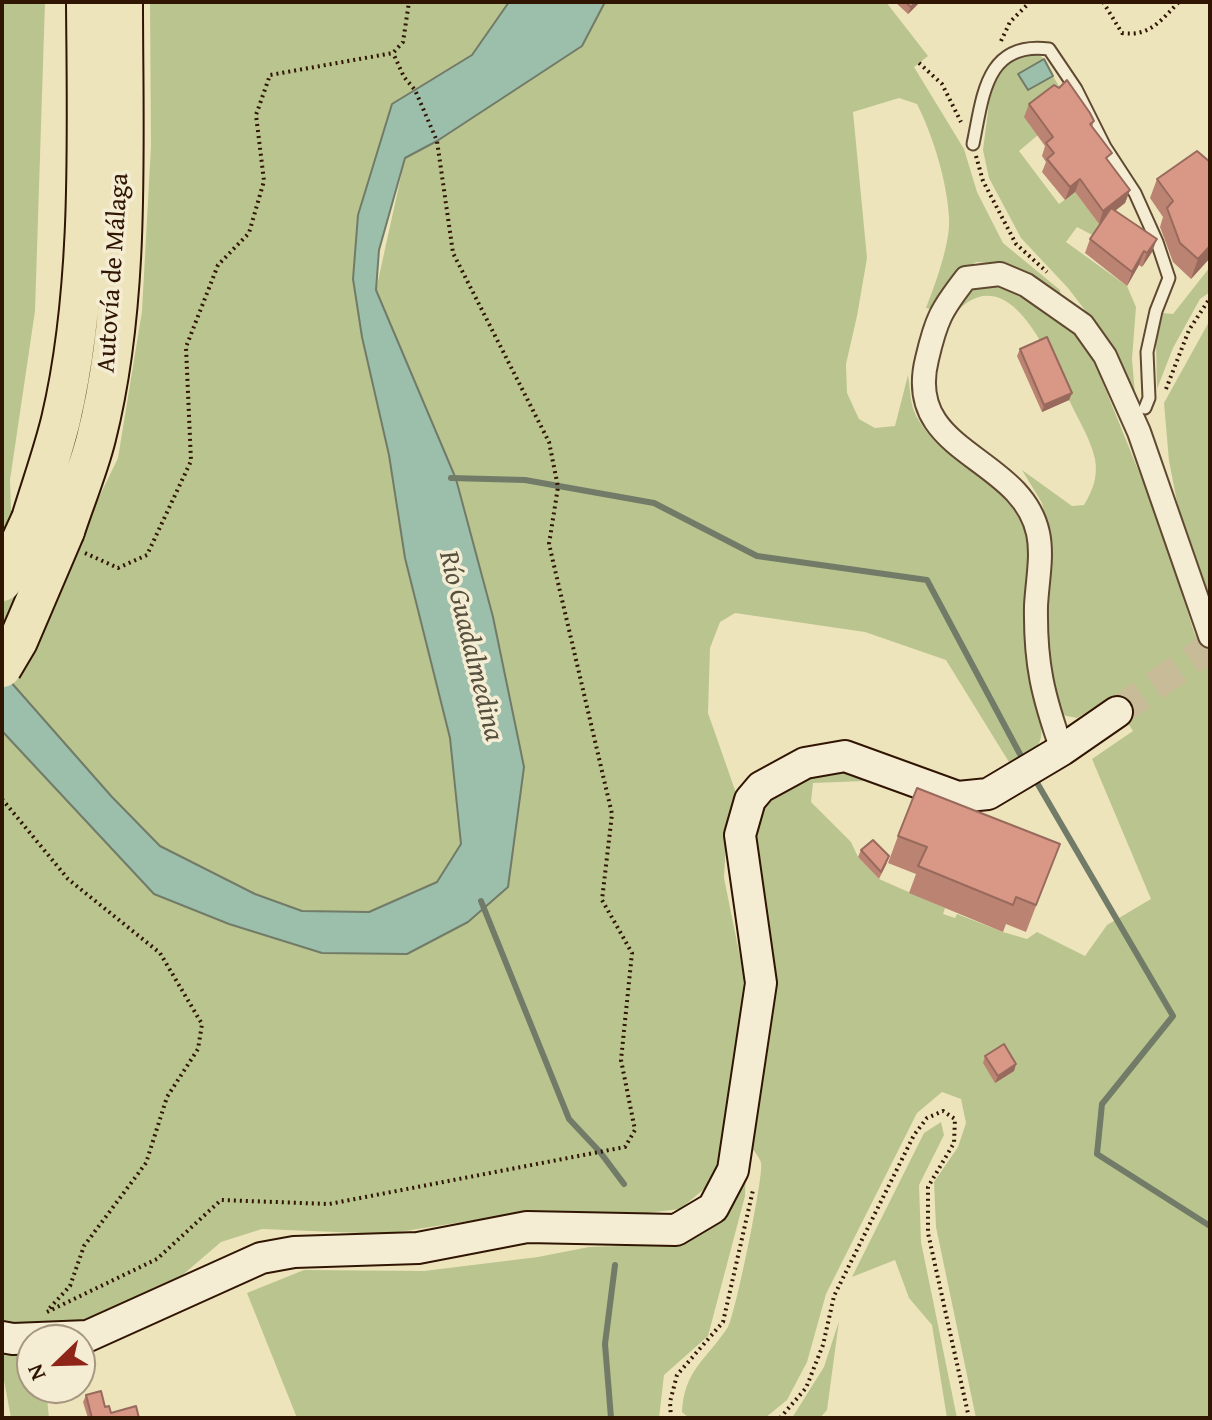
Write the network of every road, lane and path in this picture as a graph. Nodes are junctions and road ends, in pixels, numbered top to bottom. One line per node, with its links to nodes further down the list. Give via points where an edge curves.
1 (86, 2): 14 (highway, Autovía de Málaga, via 83,239 76,332 61,419)
2 (123, 2): 14 (highway, Autovía de Málaga, via 121,237 113,346 96,439)
3 (409, 2): 7 (path, via 403,42)
4 (1030, 2): 9 (path, via 1010,22)
5 (1103, 2): 6 (path, via 1122,33 1138,36)
6 (1179, 2)
7 (393, 53): 14 (path, via 270,75 256,115 264,181 249,233 218,265 186,347 191,461 147,555 118,568); 20 (path, via 437,141 453,253 549,442 558,487 549,544 612,814 602,900 632,953 621,1060 635,1130 625,1147 329,1204 221,1200 157,1259 46,1313 70,1286 84,1246 146,1163 167,1097 198,1049 202,1024 160,953 68,879)
8 (919, 63): 10 (path, via 942,84)
9 (995, 65): 10 (lane); 13 (lane, via 1007,55 1034,47 1049,49 1135,193 1157,242 1169,278 1147,352)
10 (973, 144): 11 (path, via 983,181 1016,244)
11 (1053, 278)
12 (1210, 298): 13 (path, via 1189,330 1164,394)
13 (1145, 408)
14 (57, 533): 15 (highway, Autovía de Málaga, bridge); 17 (highway, Autovía de Málaga, bridge, via 18,641)
15 (2, 582)
16 (1210, 636): 19 (street, via 1139,432 1105,356 1083,325 1026,285 1000,274 966,278 934,328 923,397 945,435 1016,491 1031,511 1039,535 1037,665)
17 (2, 668)
18 (1117, 712): 19 (street)
19 (1062, 750): 21 (street, via 988,794 958,797 845,756 805,763 755,793 740,835 761,983)
20 (2, 799)
21 (736, 1145): 22 (street, via 733,1170 713,1208 676,1230 527,1227 418,1248 294,1252 261,1258 88,1336); 23 (path, via 753,1165 753,1190 723,1322 677,1375)
22 (2, 1337)
23 (671, 1418)
24 (780, 1418): 25 (path, via 806,1388 834,1296 914,1135 927,1118 943,1111 955,1119 954,1143 928,1187 928,1233)
25 (969, 1418)

